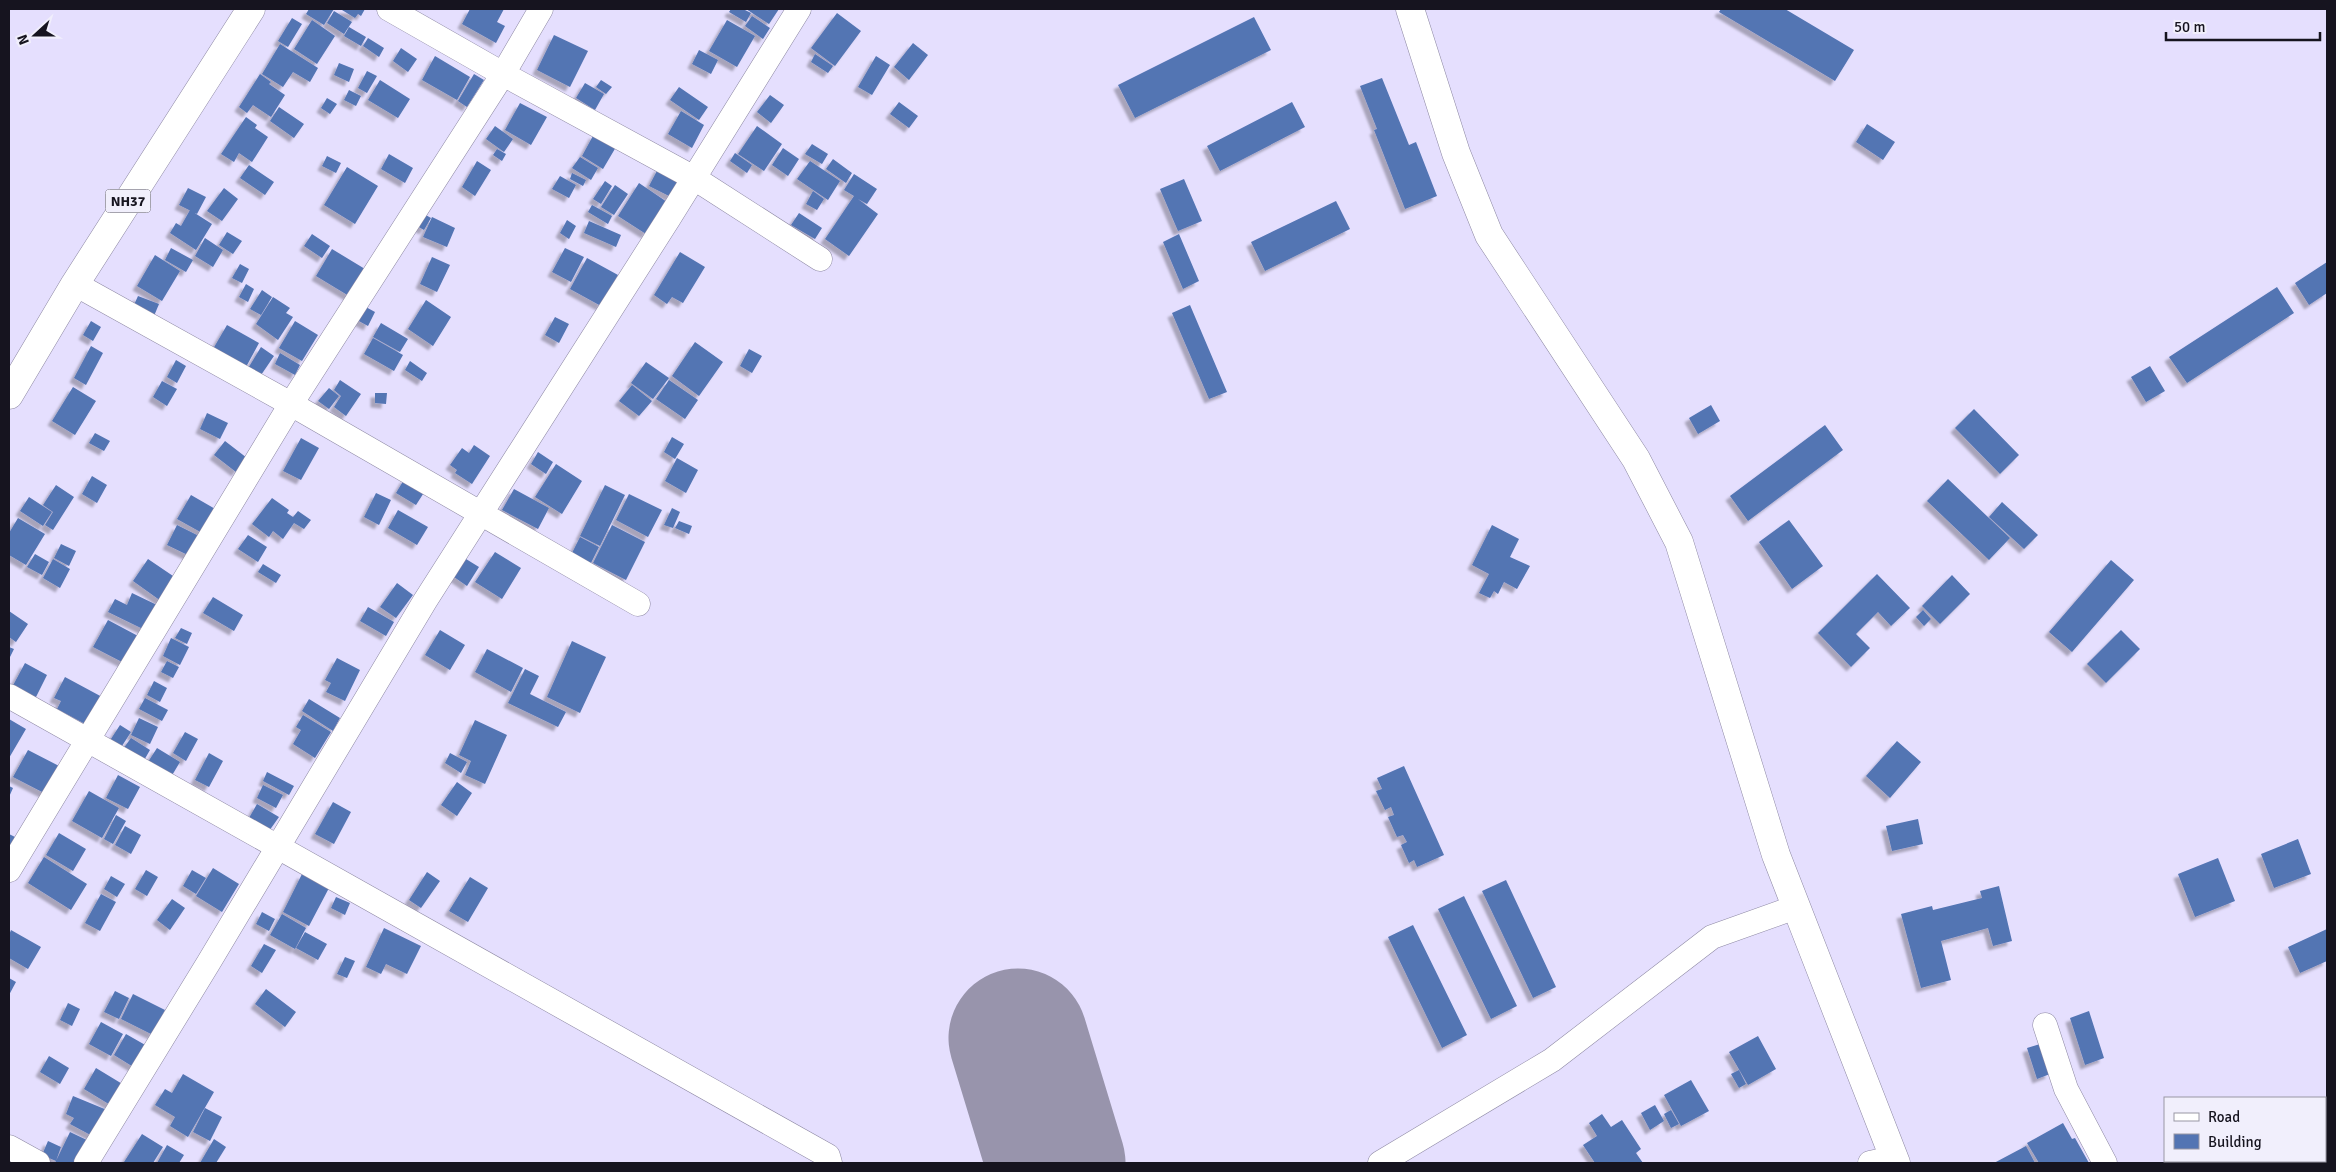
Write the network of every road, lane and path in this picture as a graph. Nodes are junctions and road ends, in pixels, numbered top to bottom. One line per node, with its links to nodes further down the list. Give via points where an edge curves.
1 (251, 9): 9 (main road, NH37)
2 (389, 9): 6 (street)
3 (541, 9): 6 (street)
4 (799, 9): 7 (street)
5 (1410, 9): 18 (main road, via 1456,153 1489,235 1636,459 1679,542 1776,855)
6 (502, 74): 7 (street); 11 (street)
7 (694, 178): 8 (street); 12 (street)
8 (820, 259)
9 (75, 284): 10 (main road, NH37); 11 (street)
10 (9, 395)
11 (291, 404): 12 (street); 15 (street)
12 (481, 513): 13 (street); 16 (street, via 424,601)
13 (638, 604)
14 (9, 696): 15 (street)
15 (88, 740): 16 (street); 17 (street)
16 (278, 847): 23 (street); 24 (street, via 828,1156)
17 (9, 870)
18 (1796, 907): 21 (main road); 25 (street, via 1712,937 1552,1060)
19 (2045, 1026): 26 (street, via 2066,1089)
20 (9, 1147): 22 (street)
21 (1886, 1161)
22 (38, 1163)
23 (86, 1163)
24 (830, 1163)
25 (1380, 1163)
26 (2105, 1163)

